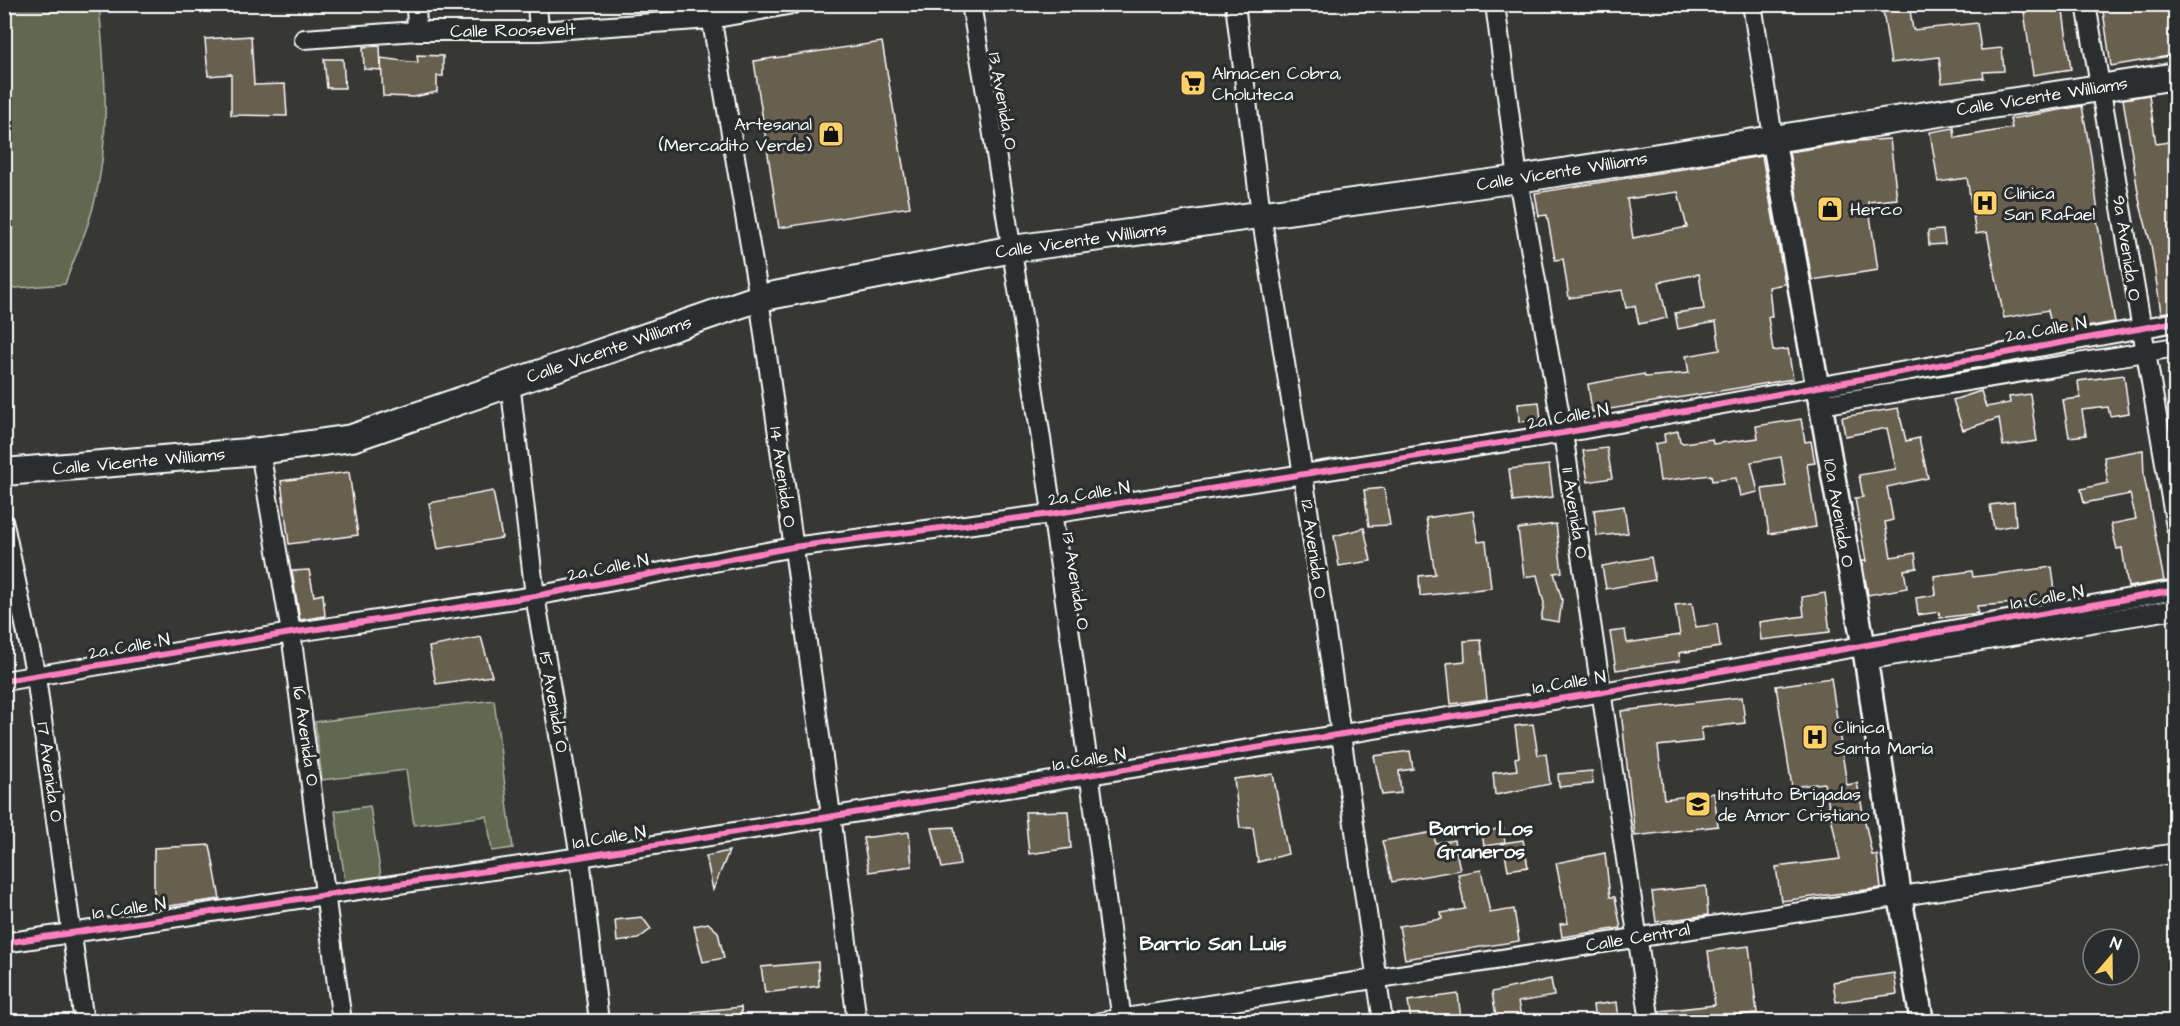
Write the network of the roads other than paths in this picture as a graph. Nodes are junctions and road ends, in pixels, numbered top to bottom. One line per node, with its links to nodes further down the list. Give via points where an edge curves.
1 (416, 4): 10 (street)
2 (537, 4): 11 (street)
3 (793, 4): 9 (street, Calle Roosevelt)
4 (972, 4): 18 (street, 13 Avenida O)
5 (1235, 4): 17 (street, 12 Avenida O)
6 (1495, 4): 16 (street, 11 Avenida O)
7 (1752, 4): 15 (street, 10a Avenida O)
8 (2086, 4): 14 (street, 9a Avenida O)
9 (710, 12): 11 (street, Calle Roosevelt); 19 (street, 14 Avenida O)
10 (417, 31): 11 (street, Calle Roosevelt); 12 (street, Calle Roosevelt)
11 (539, 31)
12 (304, 39)
13 (2175, 76): 14 (main road, Calle Vicente Williams)
14 (2100, 88): 15 (main road, Calle Vicente Williams); 21 (street, 9a Avenida O)
15 (1773, 137): 16 (main road, Calle Vicente Williams); 25 (street, 10a Avenida O)
16 (1518, 178): 17 (main road, Calle Vicente Williams); 26 (street, 11 Avenida O)
17 (1261, 214): 18 (main road, Calle Vicente Williams); 29 (street, 12 Avenida O)
18 (1013, 249): 19 (main road, Calle Vicente Williams); 30 (street, 13 Avenida O)
19 (759, 298): 24 (main road, Calle Vicente Williams); 33 (street, 14 Avenida O)
20 (2175, 322): 21 (street, 2a Calle N)
21 (2140, 327): 23 (street, 9a Avenida O); 25 (street, 2a Calle N)
22 (2175, 347): 23 (street, 2a Calle N)
23 (2144, 352): 25 (street, 2a Calle N); 32 (street, 9a Avenida O)
24 (510, 382): 27 (main road, Calle Vicente Williams, via 352,438); 35 (street, 15 Avenida O)
25 (1820, 395): 26 (street, 2a Calle N); 38 (street, 10a Avenida O)
26 (1563, 433): 29 (street, 2a Calle N); 41 (street, 11 Avenida O)
27 (261, 451): 28 (main road, Calle Vicente Williams); 37 (street, 16 Avenida O)
28 (4, 472)
29 (1303, 475): 30 (street, 2a Calle N); 42 (street, 12 Avenida O)
30 (1051, 514): 33 (street, 2a Calle N); 43 (street, 13 Avenida O)
31 (4, 524): 39 (street, 17 Avenida O)
32 (2175, 527)
33 (793, 547): 35 (street, 2a Calle N); 44 (street, 14 Avenida O)
34 (2175, 590): 38 (street, 1a Calle N)
35 (536, 596): 37 (street, 2a Calle N); 46 (street, 15 Avenida O)
36 (2175, 609): 38 (street, 1a Calle N)
37 (291, 633): 39 (street, 2a Calle N); 47 (street, 16 Avenida O)
38 (1864, 652): 41 (street, 1a Calle N); 48 (street, 10a Avenida O)
39 (36, 677): 40 (street, 2a Calle N); 49 (street, 17 Avenida O)
40 (4, 681)
41 (1603, 692): 42 (street, 1a Calle N); 50 (street, 11 Avenida O)
42 (1341, 734): 43 (street, 1a Calle N); 52 (street, 12 Avenida O)
43 (1090, 774): 44 (street, 1a Calle N); 53 (street, 13 Avenida O)
44 (831, 815): 46 (street, 1a Calle N); 57 (street, 14 Avenida O)
45 (2175, 853): 48 (street, Calle Central)
46 (580, 857): 47 (street, 1a Calle N); 56 (street, 15 Avenida O)
47 (328, 896): 49 (street, 1a Calle N); 55 (street, 16 Avenida O)
48 (1900, 896): 50 (street, Calle Central); 61 (street, 10a Avenida O)
49 (74, 931): 51 (street, 1a Calle N); 54 (street, 17 Avenida O)
50 (1637, 938): 52 (street, Calle Central); 60 (street, 11 Avenida O)
51 (4, 943)
52 (1376, 978): 53 (street, Calle Central); 59 (street, 12 Avenida O)
53 (1122, 1020): 58 (street, Calle Central)
54 (84, 1022)
55 (342, 1022)
56 (599, 1022)
57 (857, 1022)
58 (1100, 1022)
59 (1383, 1022)
60 (1650, 1022)
61 (1922, 1022)

